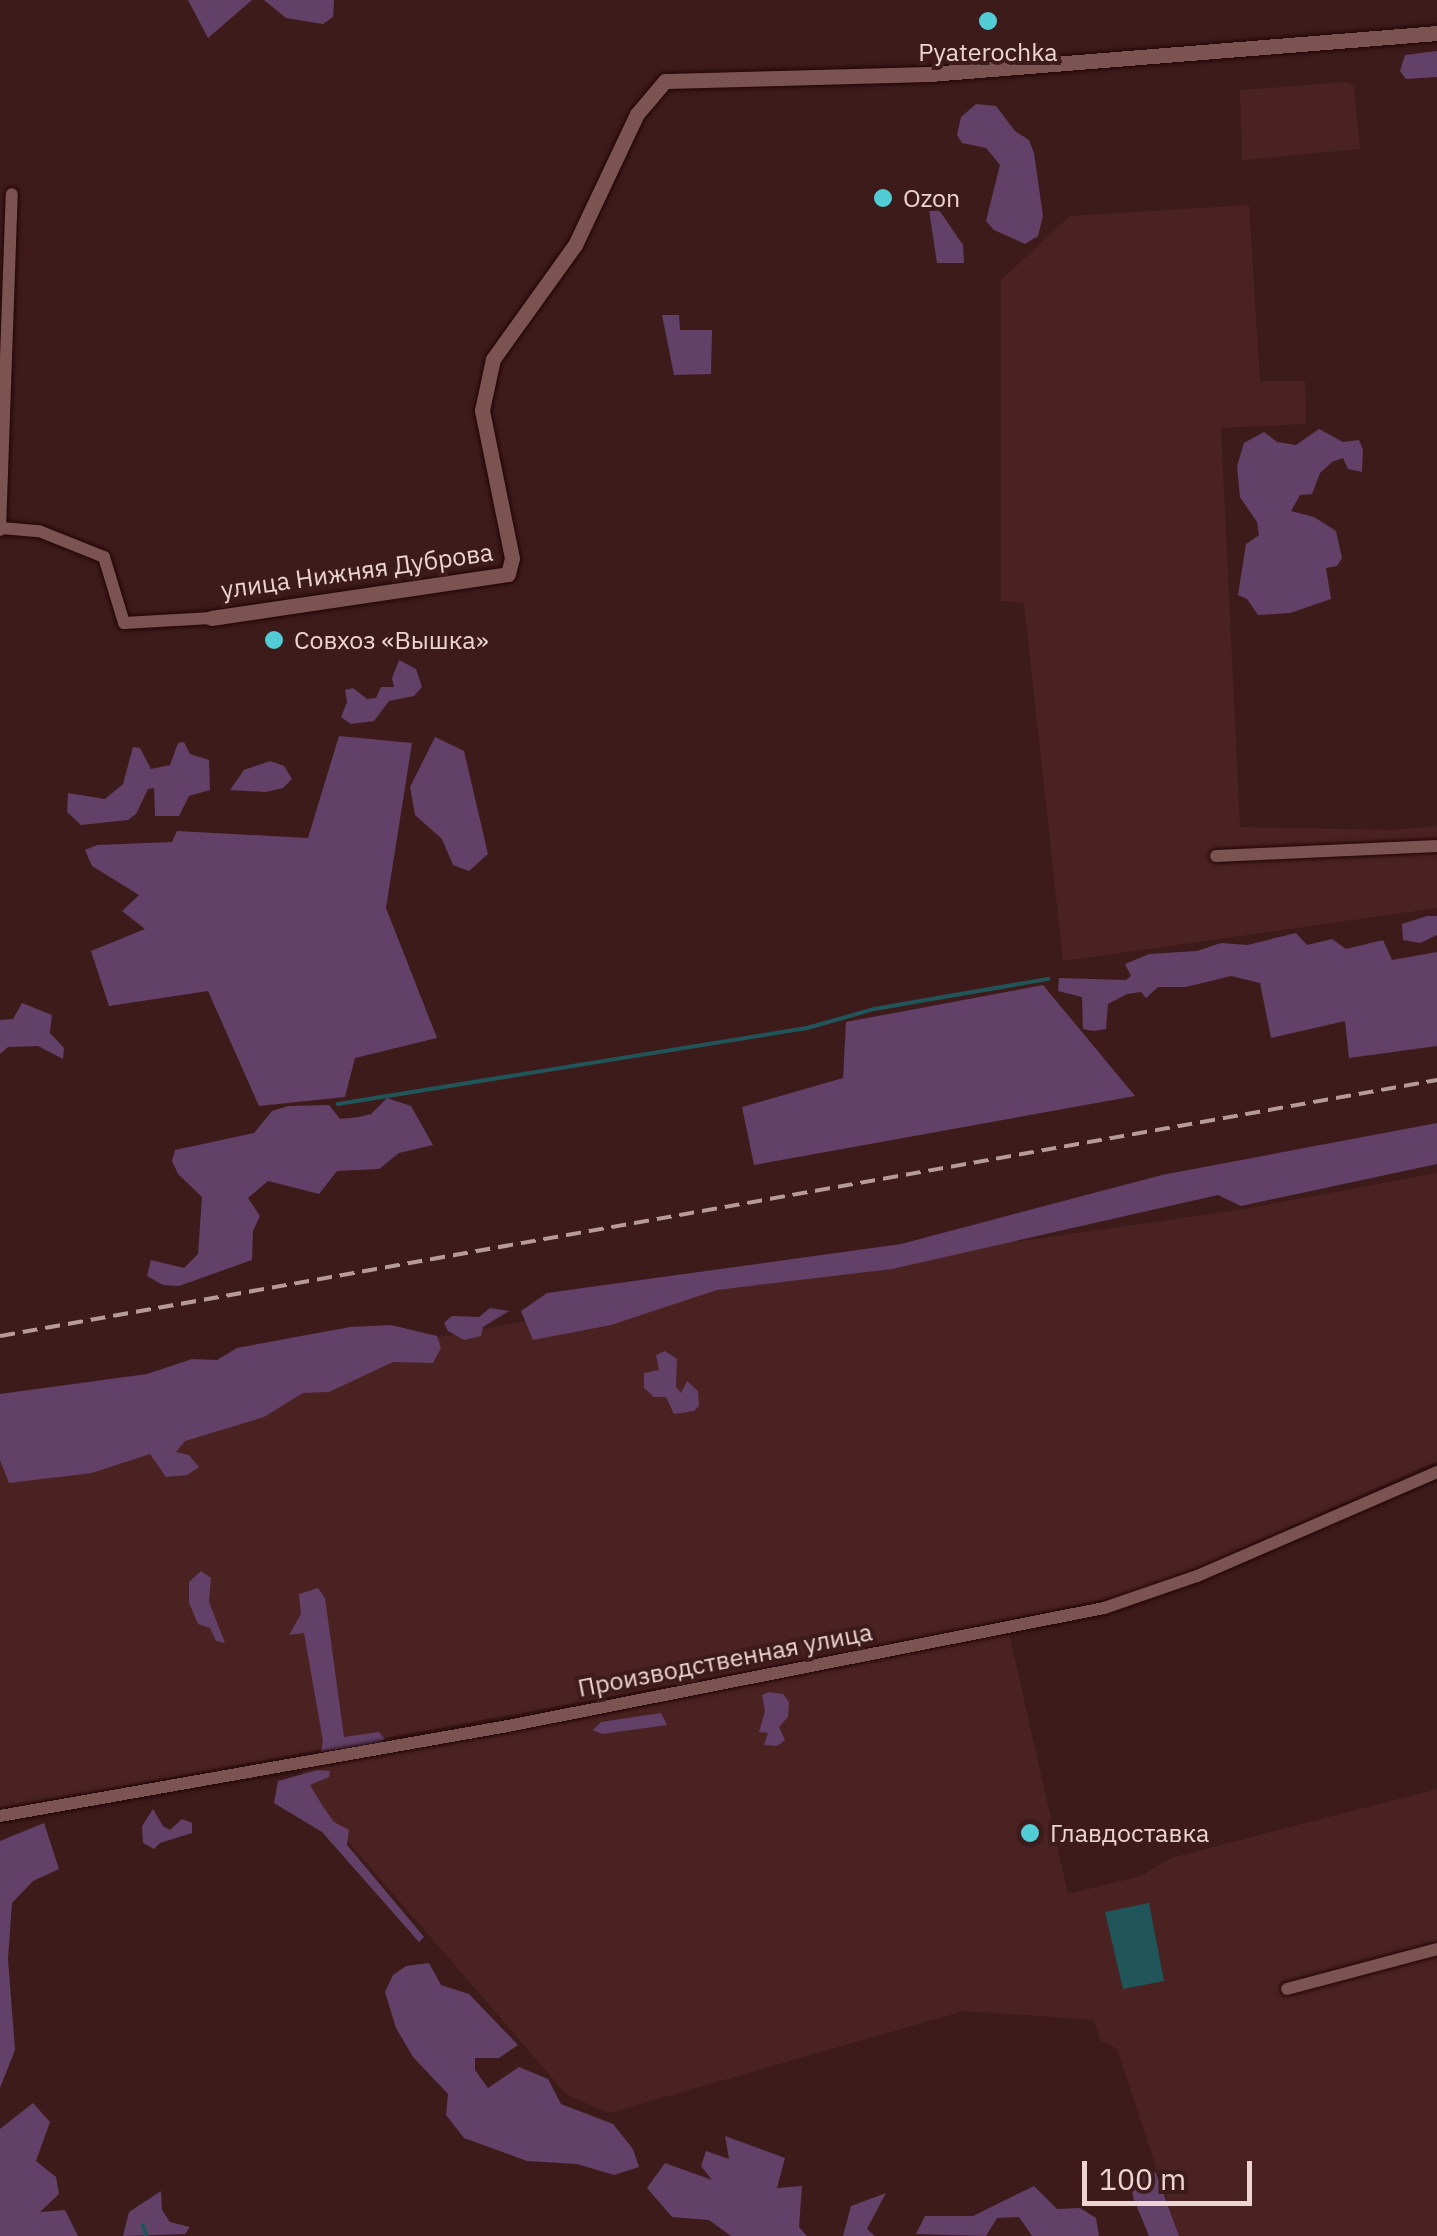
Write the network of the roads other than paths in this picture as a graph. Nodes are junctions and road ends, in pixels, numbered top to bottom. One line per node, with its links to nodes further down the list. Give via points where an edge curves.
1 (1437, 34): 4 (street, улица Нижняя Дуброва, via 943,73 665,81 638,114 575,245 494,359 482,410 512,558 508,574)
2 (12, 194): 3 (street)
3 (1, 529): 4 (street, via 40,531 104,556 124,623)
4 (211, 618)
5 (1437, 846): 6 (street)
6 (1216, 856)
7 (1437, 1472): 8 (street, Производственная улица, via 1197,1576 1104,1608 497,1728)
8 (0, 1816)
9 (1437, 1949): 10 (street)
10 (1288, 1989)

